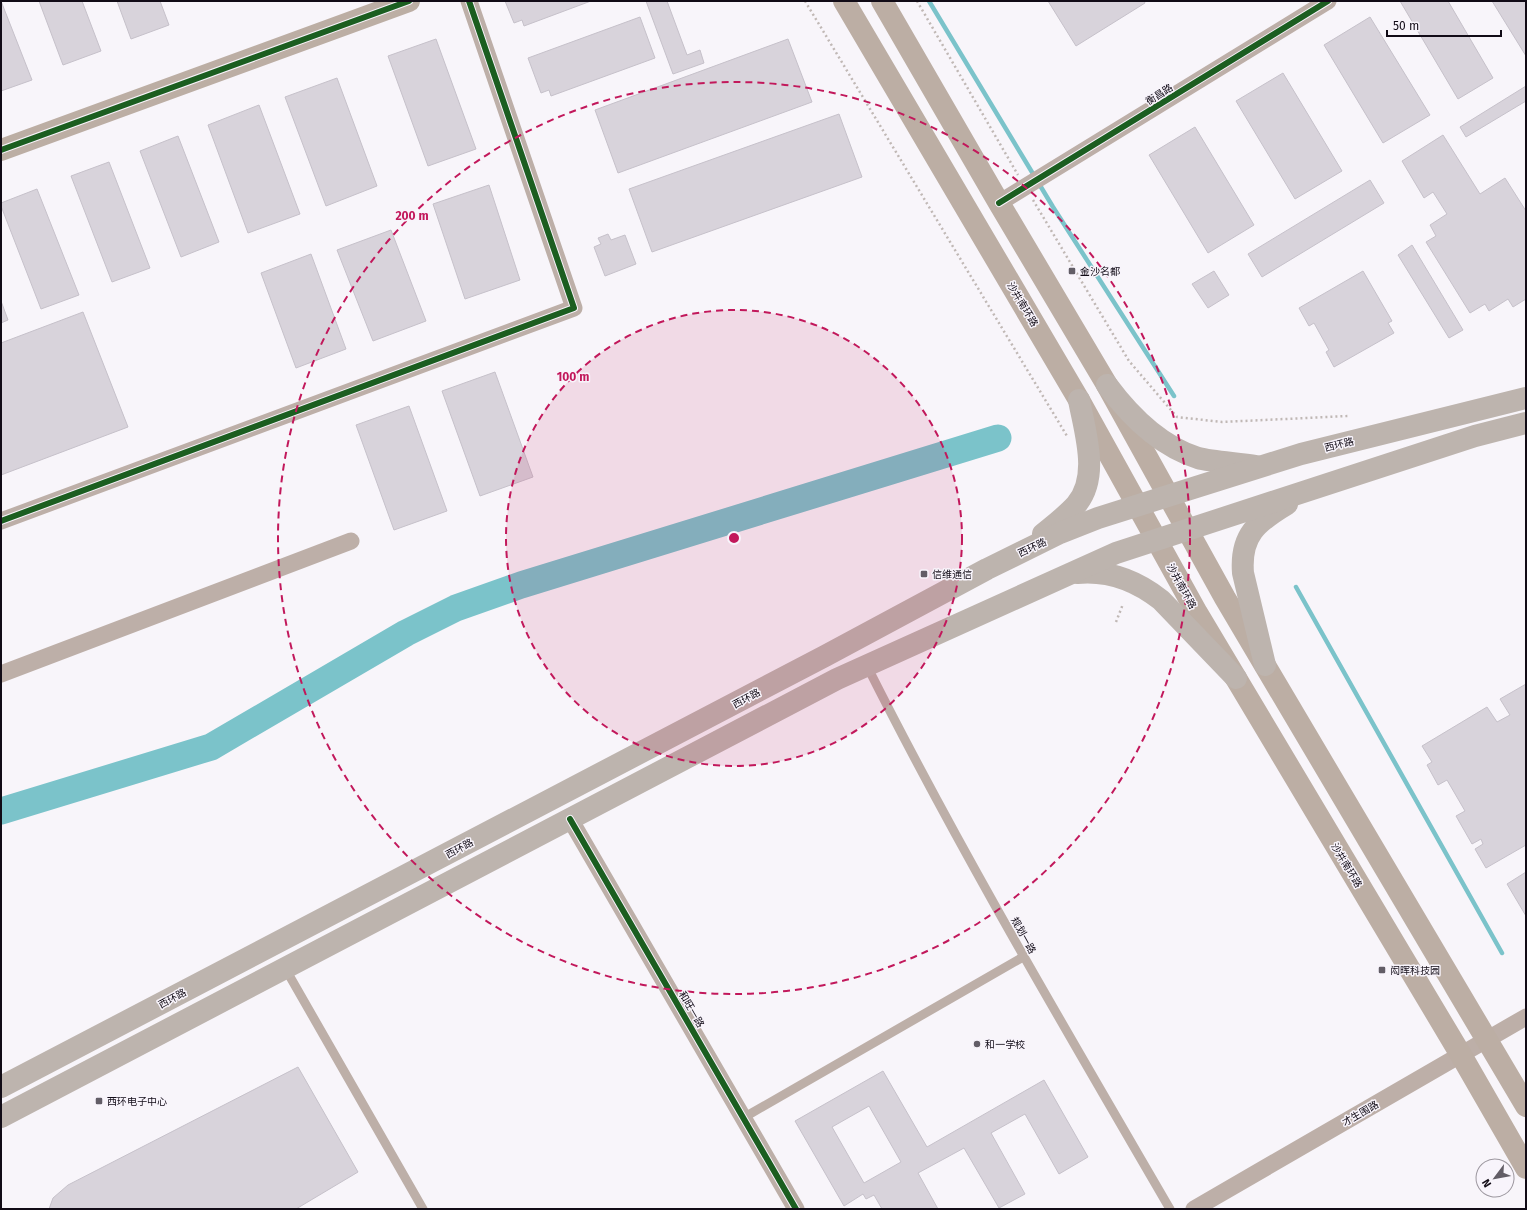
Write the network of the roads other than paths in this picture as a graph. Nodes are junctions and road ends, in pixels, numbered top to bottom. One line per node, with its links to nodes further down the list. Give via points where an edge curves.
1 (409, 1): 6 (main road)
2 (469, 1): 16 (street, via 574,308)
3 (844, 1): 10 (main road, 沙井南环路)
4 (882, 1): 7 (main road)
5 (1328, 1): 7 (street, 衡昌路)
6 (1, 150)
7 (999, 204): 8 (main road)
8 (1108, 385): 12 (main road, via 1129,413 1170,444 1199,458); 14 (main road)
9 (1526, 398): 12 (main road, 西环路)
10 (1080, 400): 15 (main road, 沙井南环路); 20 (main road, via 1090,464 1089,479 1084,493 1076,505)
11 (1526, 423): 13 (main road, via 1475,436)
12 (1261, 466): 14 (main road, 西环路)
13 (1312, 488): 17 (main road); 22 (main road, via 1268,515 1250,534 1245,547 1242,560 1244,573)
14 (1169, 496): 15 (main road, 西环路); 17 (main road)
15 (1138, 505): 18 (main road, 沙井南环路); 20 (main road, 西环路, via 1098,518)
16 (1, 521)
17 (1187, 529): 18 (main road); 22 (main road)
18 (1156, 540): 21 (main road, via 1116,553); 25 (main road, 沙井南环路)
19 (351, 541): 24 (street)
20 (1024, 551): 32 (main road, 西环路)
21 (1071, 574): 23 (main road); 25 (main road, via 1098,572 1137,584 1150,591)
22 (1265, 665): 30 (main road)
23 (867, 666): 26 (main road, via 837,679); 27 (lane, 规划一路, via 899,730)
24 (1, 674)
25 (1236, 678): 31 (main road, 沙井南环路)
26 (570, 819): 28 (main road); 35 (street, 和旺一路)
27 (1023, 956): 35 (lane); 39 (lane, 规划一路)
28 (285, 968): 34 (main road); 37 (lane)
29 (1526, 1017): 30 (street, 才生围路)
30 (1487, 1040): 31 (street, 才生围路); 33 (main road)
31 (1461, 1055): 36 (main road, 沙井南环路); 40 (street, 才生围路)
32 (1, 1087)
33 (1526, 1106)
34 (1, 1117)
35 (743, 1118): 38 (street, 和旺一路)
36 (1526, 1168)
37 (423, 1209)
38 (796, 1209)
39 (1170, 1209)
40 (1194, 1209)

